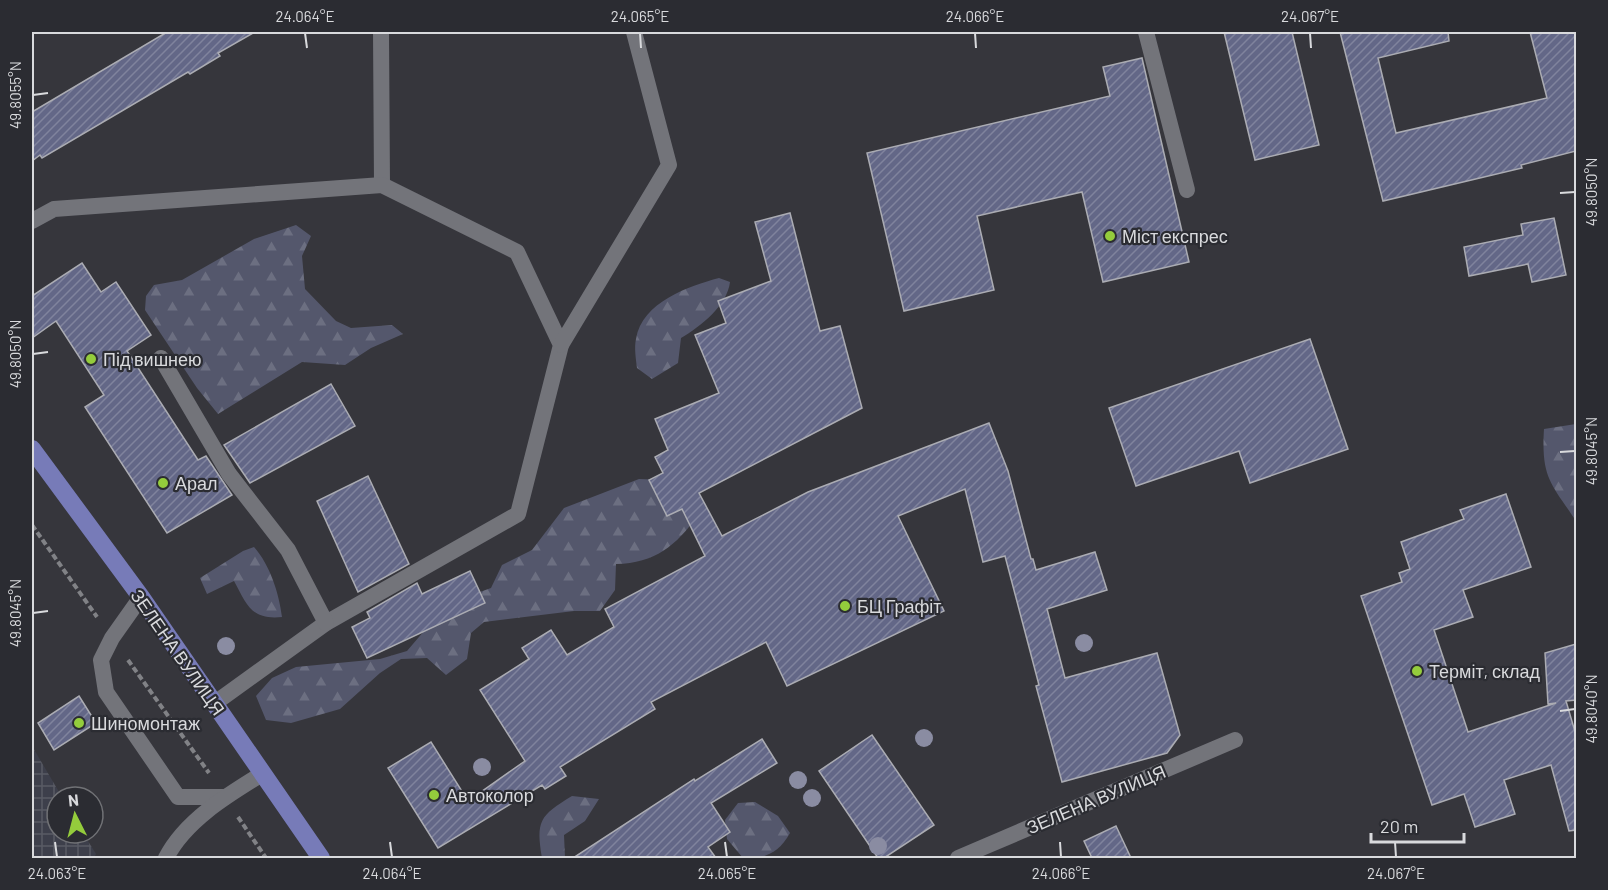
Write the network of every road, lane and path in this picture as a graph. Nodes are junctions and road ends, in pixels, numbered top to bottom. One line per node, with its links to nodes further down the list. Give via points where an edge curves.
1 (381, 32): 4 (lane)
2 (634, 32): 7 (lane, via 669,165)
3 (1146, 32): 5 (lane)
4 (382, 185): 6 (lane, via 54,209); 7 (lane, via 517,252)
5 (1187, 190)
6 (32, 221)
7 (561, 345): 12 (lane, via 518,514)
8 (161, 358): 12 (lane, via 229,474 288,550)
9 (32, 449): 11 (main road, ЗЕЛЕНА ВУЛИЦЯ)
10 (32, 525): 13 (path)
11 (141, 597): 13 (lane); 14 (main road, ЗЕЛЕНА ВУЛИЦЯ)
12 (326, 623): 14 (lane)
13 (112, 638): 17 (path); 17 (lane, via 101,660 106,692 178,797)
14 (215, 703): 16 (main road, ЗЕЛЕНА ВУЛИЦЯ)
15 (1235, 740): 21 (lane, ЗЕЛЕНА ВУЛИЦЯ)
16 (262, 774): 17 (lane); 20 (main road, ЗЕЛЕНА ВУЛИЦЯ)
17 (225, 797): 18 (lane, via 176,839); 19 (path)
18 (166, 858)
19 (266, 858)
20 (321, 858)
21 (958, 858)

